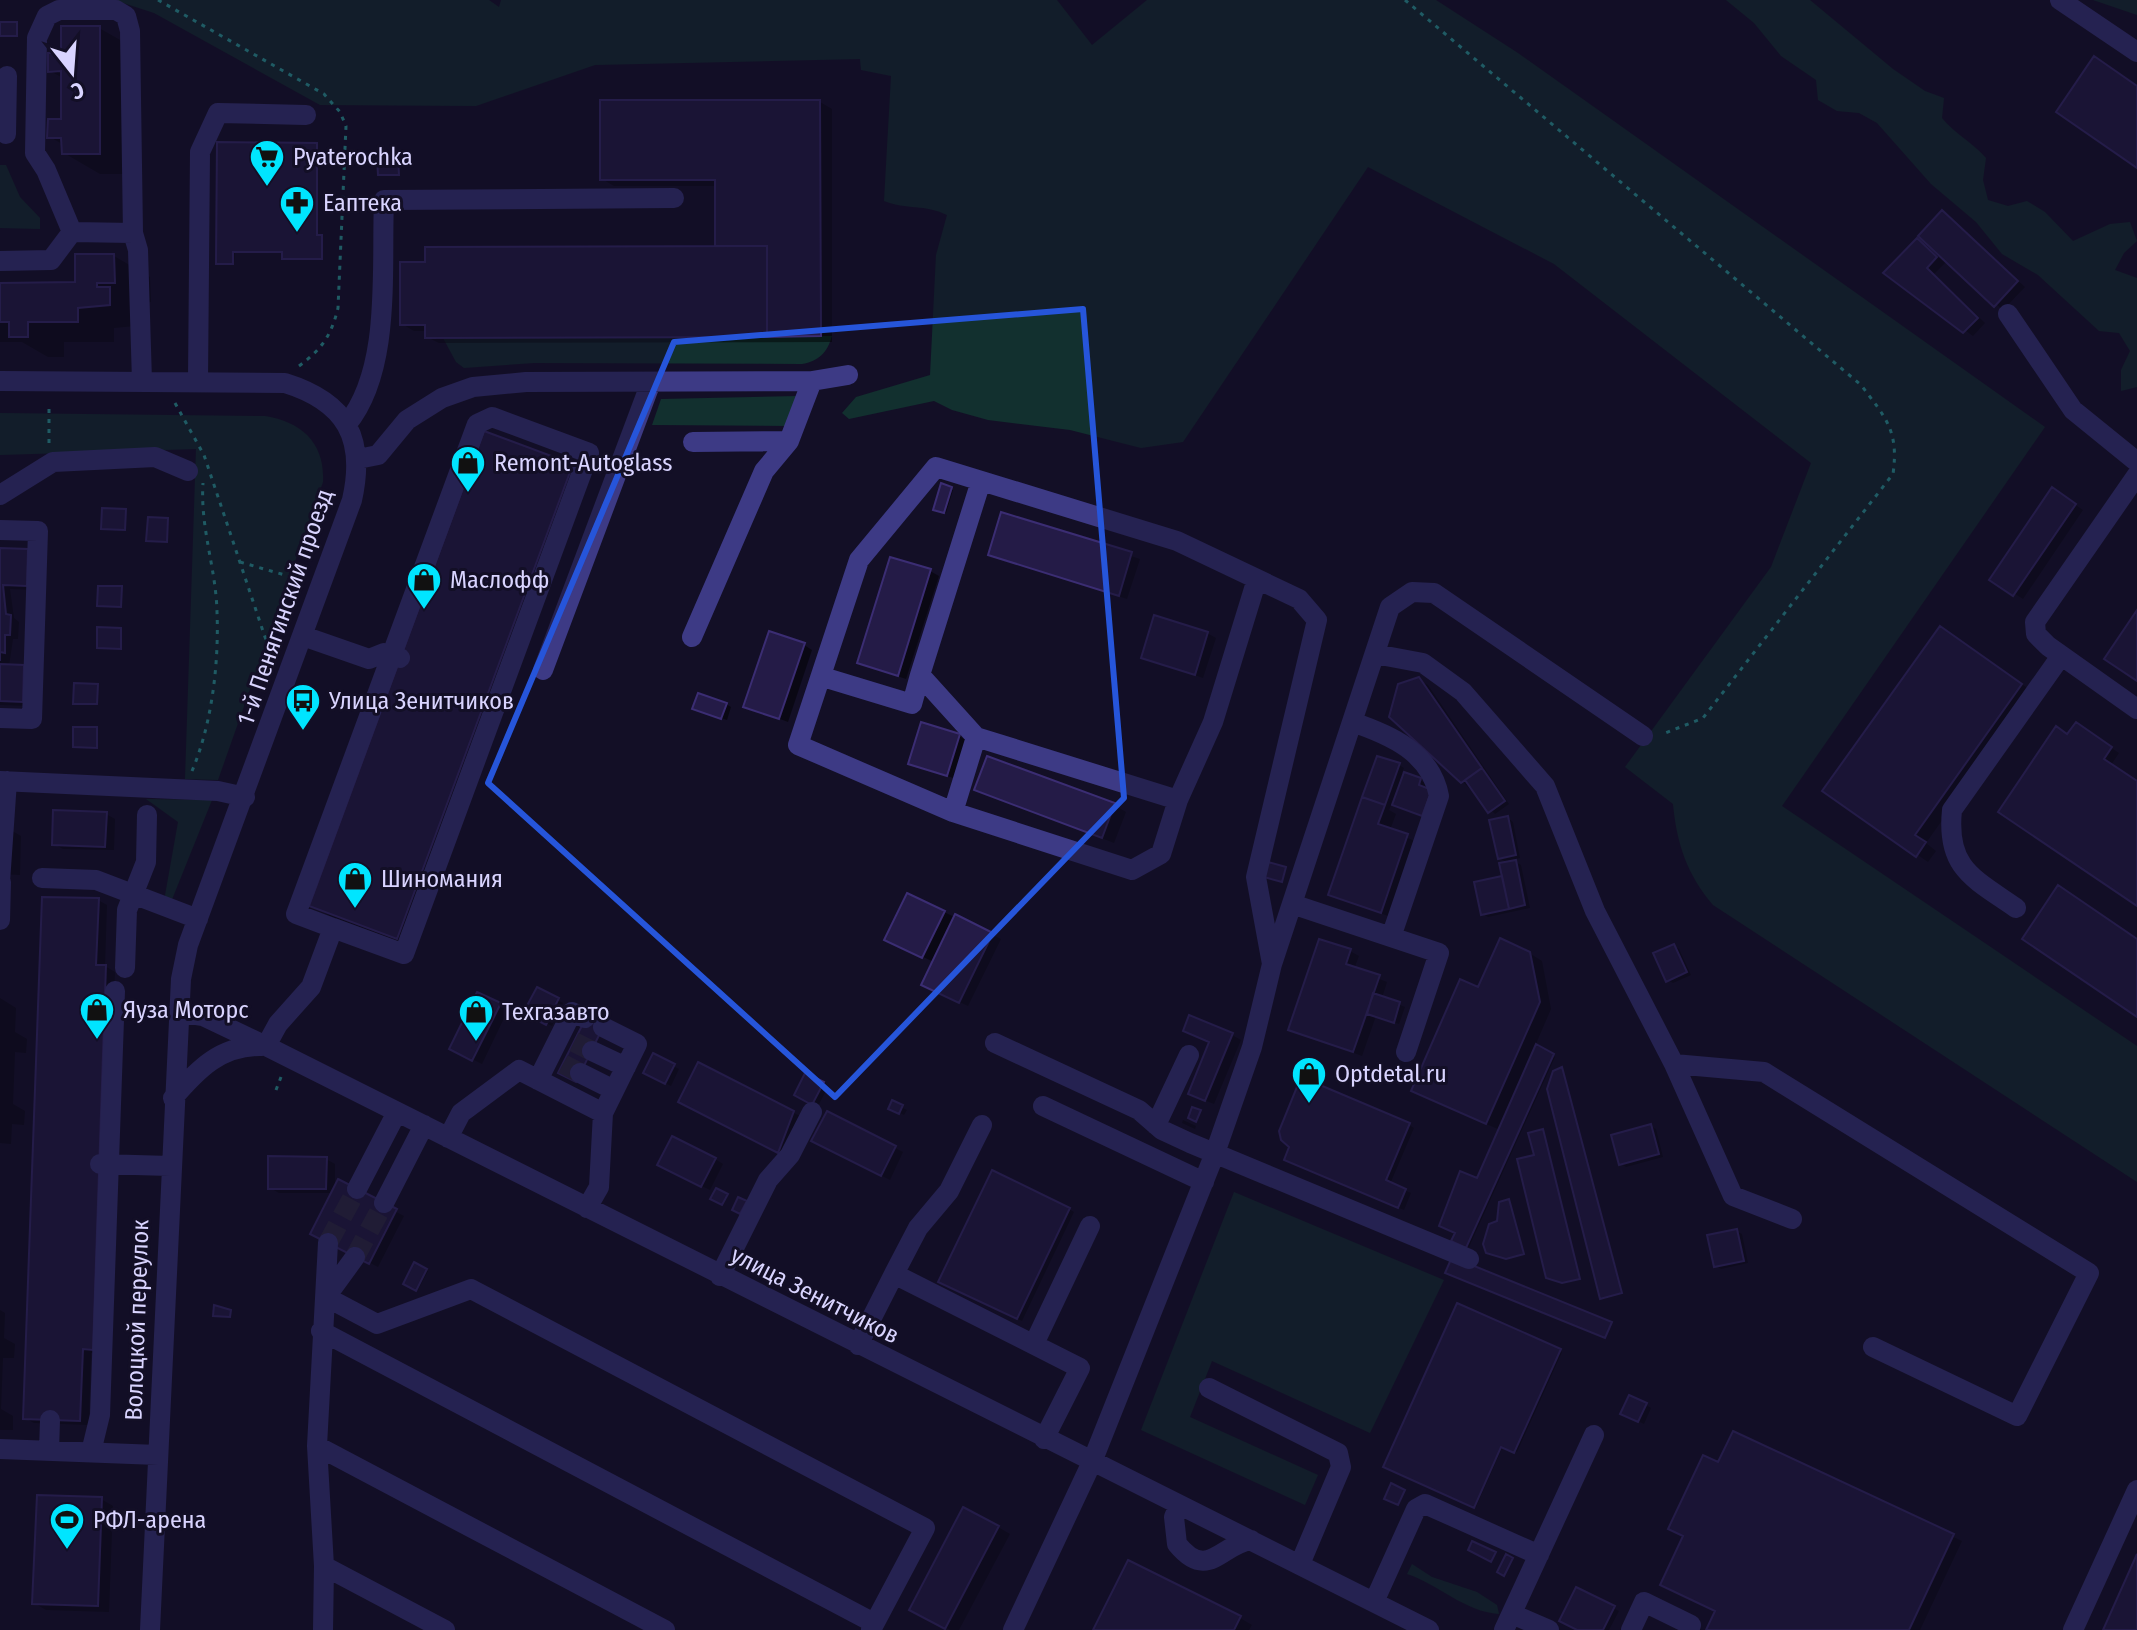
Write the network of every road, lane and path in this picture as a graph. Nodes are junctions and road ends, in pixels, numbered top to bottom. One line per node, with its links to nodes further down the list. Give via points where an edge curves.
1 (158, 0): 14 (path, via 324,94 346,126 338,308 332,333)
2 (1405, 0): 52 (path, via 1861,385 1891,424 1893,474 1703,718 1672,733)
3 (2060, 0): 4 (street)
4 (2137, 52)
5 (3, 76): 6 (street); 8 (street)
6 (36, 76): 10 (street, via 35,153); 11 (street, via 37,38 47,16 59,10 116,10 126,16)
7 (306, 115): 16 (street, via 218,113 200,152)
8 (6, 134)
9 (674, 198): 23 (street, via 384,200 375,367 361,408)
10 (72, 232): 11 (street); 12 (street, via 51,260)
11 (133, 233): 18 (street)
12 (0, 261)
13 (2008, 314): 28 (street, via 2073,410)
14 (299, 366)
15 (848, 375): 19 (street)
16 (198, 380): 18 (street, 1-й Пенягинский проезд); 23 (street, 1-й Пенягинский проезд, via 285,383 320,398)
17 (0, 381): 18 (street, 1-й Пенягинский проезд)
18 (142, 381)
19 (812, 381): 20 (street); 24 (street)
20 (651, 382): 27 (street, via 473,387 442,398 407,420 378,455); 45 (street)
21 (175, 395): 26 (path, via 175,408)
22 (49, 409): 29 (path)
23 (347, 424): 27 (street, 1-й Пенягинский проезд)
24 (789, 441): 25 (street); 39 (street, via 764,471)
25 (693, 442)
26 (204, 455): 35 (path); 55 (path, via 203,534 217,612 215,649 204,740)
27 (358, 459): 38 (street, 1-й Пенягинский проезд, via 352,500)
28 (2137, 462)
29 (50, 464): 30 (street, via 155,457); 33 (street)
30 (188, 471)
31 (2137, 475): 42 (street, via 2035,622 2036,634)
32 (981, 481): 36 (street, via 1177,541); 46 (street); 47 (street, via 936,467 859,560)
33 (0, 495)
34 (0, 530): 50 (street, via 38,531 32,719)
35 (240, 562): 37 (path); 40 (path)
36 (1257, 579): 57 (street, via 1213,722); 69 (street, via 1299,599 1317,620 1256,877)
37 (305, 581)
38 (303, 636): 44 (street); 56 (street, 1-й Пенягинский проезд)
39 (692, 637)
40 (270, 652)
41 (1375, 654): 51 (street); 52 (street, via 1390,607 1412,592 1434,593); 78 (street, via 1423,663 1463,692 1545,786 1595,911)
42 (2061, 656): 49 (street); 64 (street, via 1952,810 1949,836 1956,859 1969,876)
43 (396, 657): 44 (street, via 384,653); 48 (street); 67 (street, via 477,424 492,417 589,453 404,954)
44 (369, 659): 48 (street, via 376,676)
45 (543, 670)
46 (920, 675): 47 (street, via 912,704); 53 (street)
47 (823, 677): 58 (street, via 798,745)
48 (387, 680): 67 (street, via 296,914)
49 (2137, 709)
50 (0, 718)
51 (1352, 722): 63 (street); 68 (street, via 1394,736 1435,774 1439,796)
52 (1643, 736)
53 (976, 737): 57 (street); 58 (street)
54 (3, 781): 55 (street); 61 (street)
55 (183, 789): 56 (street)
56 (245, 797): 65 (street, 1-й Пенягинский проезд)
57 (1178, 800): 58 (street, via 1161,854 1132,870)
58 (953, 812)
59 (147, 815): 62 (street, via 146,862)
60 (42, 878): 62 (street, via 96,880)
61 (0, 882): 66 (street)
62 (133, 894): 65 (street); 70 (street, via 127,910)
63 (1292, 904): 68 (street); 69 (street)
64 (2016, 908)
65 (198, 919): 72 (street, 1-й Пенягинский проезд)
66 (0, 920)
67 (333, 928): 75 (street, via 311,987)
68 (1391, 937): 76 (street, via 1439,953)
69 (1272, 964): 94 (street, via 1252,1047)
70 (125, 968)
71 (115, 991): 95 (street)
72 (177, 1012): 75 (street, улица Зенитчиков, via 203,1016); 85 (street, Волоцкой переулок)
73 (575, 1043): 79 (street); 80 (street); 80 (street, via 572,1012 637,1044)
74 (995, 1043): 92 (street, via 1139,1110)
75 (266, 1046): 85 (street, via 231,1049 213,1058); 87 (street, улица Зенитчиков)
76 (1406, 1052)
77 (1189, 1055): 92 (street)
78 (1674, 1064): 101 (street, via 1733,1196); 112 (street, via 1764,1072 2089,1273 2017,1416)
79 (564, 1065): 82 (street); 84 (street)
80 (626, 1067): 84 (street)
81 (281, 1077): 83 (path)
82 (538, 1080): 89 (street); 93 (street, via 519,1070 461,1113)
83 (276, 1090)
84 (614, 1090): 89 (street)
85 (173, 1098): 96 (street, Волоцкой переулок)
86 (1043, 1106): 97 (street)
87 (397, 1112): 90 (street, улица Зенитчиков); 98 (street)
88 (812, 1112): 107 (street, via 790,1155 768,1180)
89 (603, 1113): 100 (street, via 599,1187)
90 (424, 1125): 93 (street, улица Зенитчиков); 99 (street)
91 (982, 1125): 106 (street, via 949,1191 918,1228)
92 (1156, 1125): 94 (street)
93 (448, 1138): 100 (street, улица Зенитчиков)
94 (1215, 1153): 97 (street); 105 (street)
95 (104, 1164): 96 (street); 120 (street, via 100,1415)
96 (170, 1166): 121 (street, Волоцкой переулок)
97 (1204, 1182): 122 (street)
98 (357, 1189)
99 (384, 1203)
100 (587, 1208): 107 (street, улица Зенитчиков)
101 (1792, 1219)
102 (1090, 1226): 110 (street)
103 (328, 1243): 108 (street)
104 (355, 1257): 108 (street)
105 (1469, 1259)
106 (894, 1274): 110 (street); 111 (street)
107 (720, 1276): 111 (street, улица Зенитчиков)
108 (326, 1297): 109 (street); 131 (street, via 377,1324 471,1289 925,1528)
109 (321, 1331): 117 (street); 131 (street)
110 (1034, 1344): 116 (street, via 1080,1368)
111 (858, 1345): 116 (street, улица Зенитчиков)
112 (1873, 1347)
113 (1209, 1388): 127 (street, via 1338,1453 1341,1467)
114 (50, 1420): 119 (street)
115 (1594, 1435): 126 (street)
116 (1044, 1439): 122 (street, улица Зенитчиков)
117 (317, 1446): 128 (street); 135 (street)
118 (0, 1449): 119 (street)
119 (49, 1451): 120 (street)
120 (91, 1452): 121 (street)
121 (158, 1455): 132 (street, Волоцкой переулок)
122 (1092, 1462): 124 (street, улица Зенитчиков); 136 (street)
123 (2137, 1490): 141 (street)
124 (1179, 1505): 125 (street, улица Зенитчиков); 125 (street, via 1174,1517 1177,1544 1203,1561 1215,1561)
125 (1251, 1540): 127 (street, улица Зенитчиков)
126 (1539, 1555): 129 (street, via 1425,1504 1416,1509); 130 (street)
127 (1300, 1564): 129 (street, улица Зенитчиков)
128 (324, 1566): 133 (street); 134 (street)
129 (1374, 1602): 137 (street, улица Зенитчиков)
130 (1508, 1622): 138 (street)
131 (873, 1626)
132 (150, 1630)
133 (323, 1630)
134 (445, 1630)
135 (665, 1630)
136 (1013, 1630)
137 (1429, 1630)
138 (1549, 1630)
139 (1631, 1630): 140 (street, via 1644,1602 1691,1625)
140 (1689, 1630)
141 (2073, 1630)

